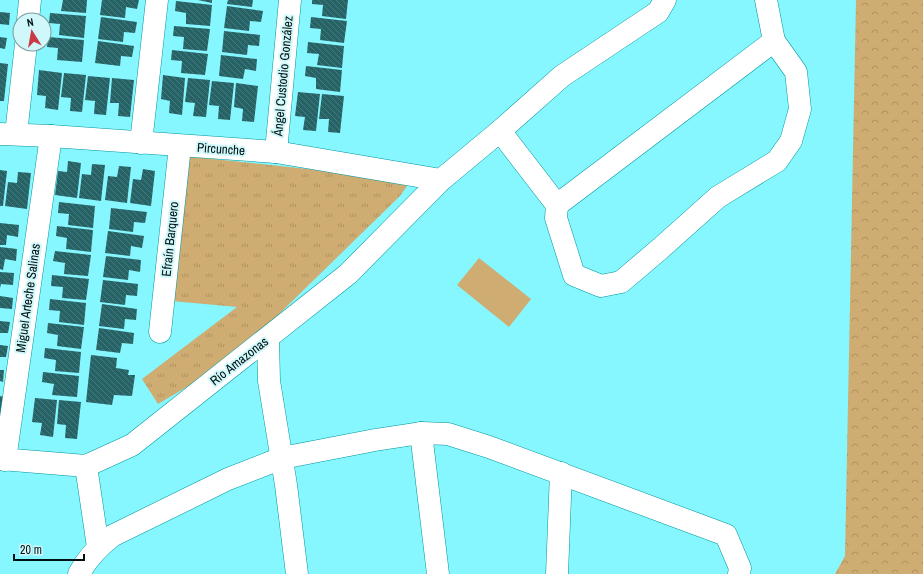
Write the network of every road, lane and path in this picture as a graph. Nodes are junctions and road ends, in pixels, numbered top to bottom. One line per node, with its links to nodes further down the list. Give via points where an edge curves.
1 (30, 0): 6 (street)
2 (157, 0): 12 (street)
3 (290, 0): 14 (street, Ángel Custodio González)
4 (665, 0): 9 (street, Río Amazonas, via 658,12 562,76)
5 (766, 0): 7 (street)
6 (29, 12)
7 (774, 41): 16 (street); 16 (street, via 796,72 800,109 791,141 777,161 718,197 621,282 601,286 574,275 556,218)
8 (24, 52): 10 (street)
9 (500, 131): 15 (street, Río Amazonas); 16 (street)
10 (8, 134): 11 (street, Pircunche)
11 (51, 136): 12 (street, Pircunche); 21 (street, Miguel Arteche Salinas)
12 (141, 143): 13 (street, Pircunche)
13 (180, 146): 14 (street, Pircunche); 17 (street, Efraín Barquero)
14 (276, 152): 15 (street, Pircunche)
15 (441, 180): 18 (street, Río Amazonas, via 348,274)
16 (557, 205)
17 (160, 332)
18 (268, 338): 20 (street, via 269,381); 22 (street, Río Amazonas, via 132,445)
19 (421, 433): 20 (street); 23 (street, via 448,434); 27 (street)
20 (282, 458): 24 (street, via 228,479 127,528); 26 (street)
21 (2, 460): 22 (street, Río Amazonas)
22 (86, 466): 24 (street)
23 (561, 473): 28 (street); 29 (street, via 726,535 740,568)
24 (98, 547): 25 (street)
25 (79, 574)
26 (296, 574)
27 (438, 574)
28 (557, 574)
29 (739, 574)

